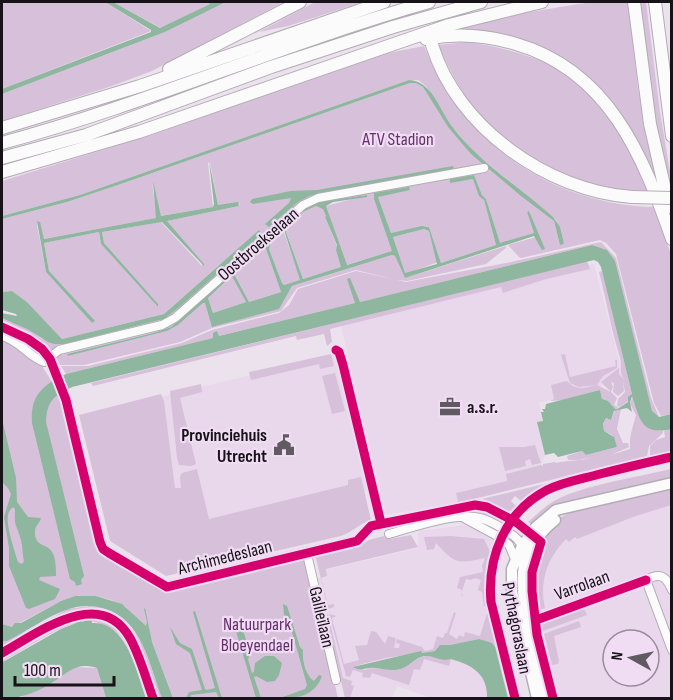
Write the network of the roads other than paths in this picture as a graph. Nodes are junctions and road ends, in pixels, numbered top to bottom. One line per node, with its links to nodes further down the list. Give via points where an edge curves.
1 (300, 2): 10 (highway)
2 (384, 2): 10 (highway)
3 (429, 2): 13 (highway)
4 (481, 2): 14 (highway, via 282,64 86,135)
5 (542, 2): 9 (highway, via 449,25)
6 (634, 2): 18 (highway, via 650,124)
7 (655, 2): 12 (highway)
8 (432, 45): 17 (highway, bridge, via 446,76 478,121 535,167 566,182 607,194)
9 (386, 46): 16 (highway, via 139,132); 19 (highway, via 437,37 483,37 524,46 570,70 595,91 628,134 654,186)
10 (140, 86): 11 (highway)
11 (2, 128)
12 (672, 136)
13 (2, 143)
14 (2, 158)
15 (484, 168): 21 (street, Oostbroekselaan, via 318,198 303,205 167,323 59,350)
16 (2, 172)
17 (672, 198)
18 (672, 217)
19 (672, 239)
20 (2, 336): 21 (street, via 41,361)
21 (50, 359): 28 (street, Archimedeslaan, via 63,392 103,549 167,587)
22 (672, 483): 23 (main road)
23 (577, 504): 27 (main road, via 556,510); 29 (main road, via 548,526)
24 (464, 517): 25 (street); 27 (street, via 492,523 514,536); 29 (street, via 501,538)
25 (389, 534)
26 (357, 542): 28 (street, Archimedeslaan)
27 (522, 546): 29 (main road)
28 (307, 554): 34 (street, Galileïlaan)
29 (520, 561): 32 (main road, Pythagoraslaan, via 511,582 513,604)
30 (646, 580): 31 (street, via 663,576); 32 (street, Varrolaan); 33 (street)
31 (672, 590)
32 (524, 623): 35 (main road, Pythagoraslaan); 36 (main road, Pythagoraslaan)
33 (672, 650)
34 (336, 680)
35 (537, 699)
36 (547, 699)

